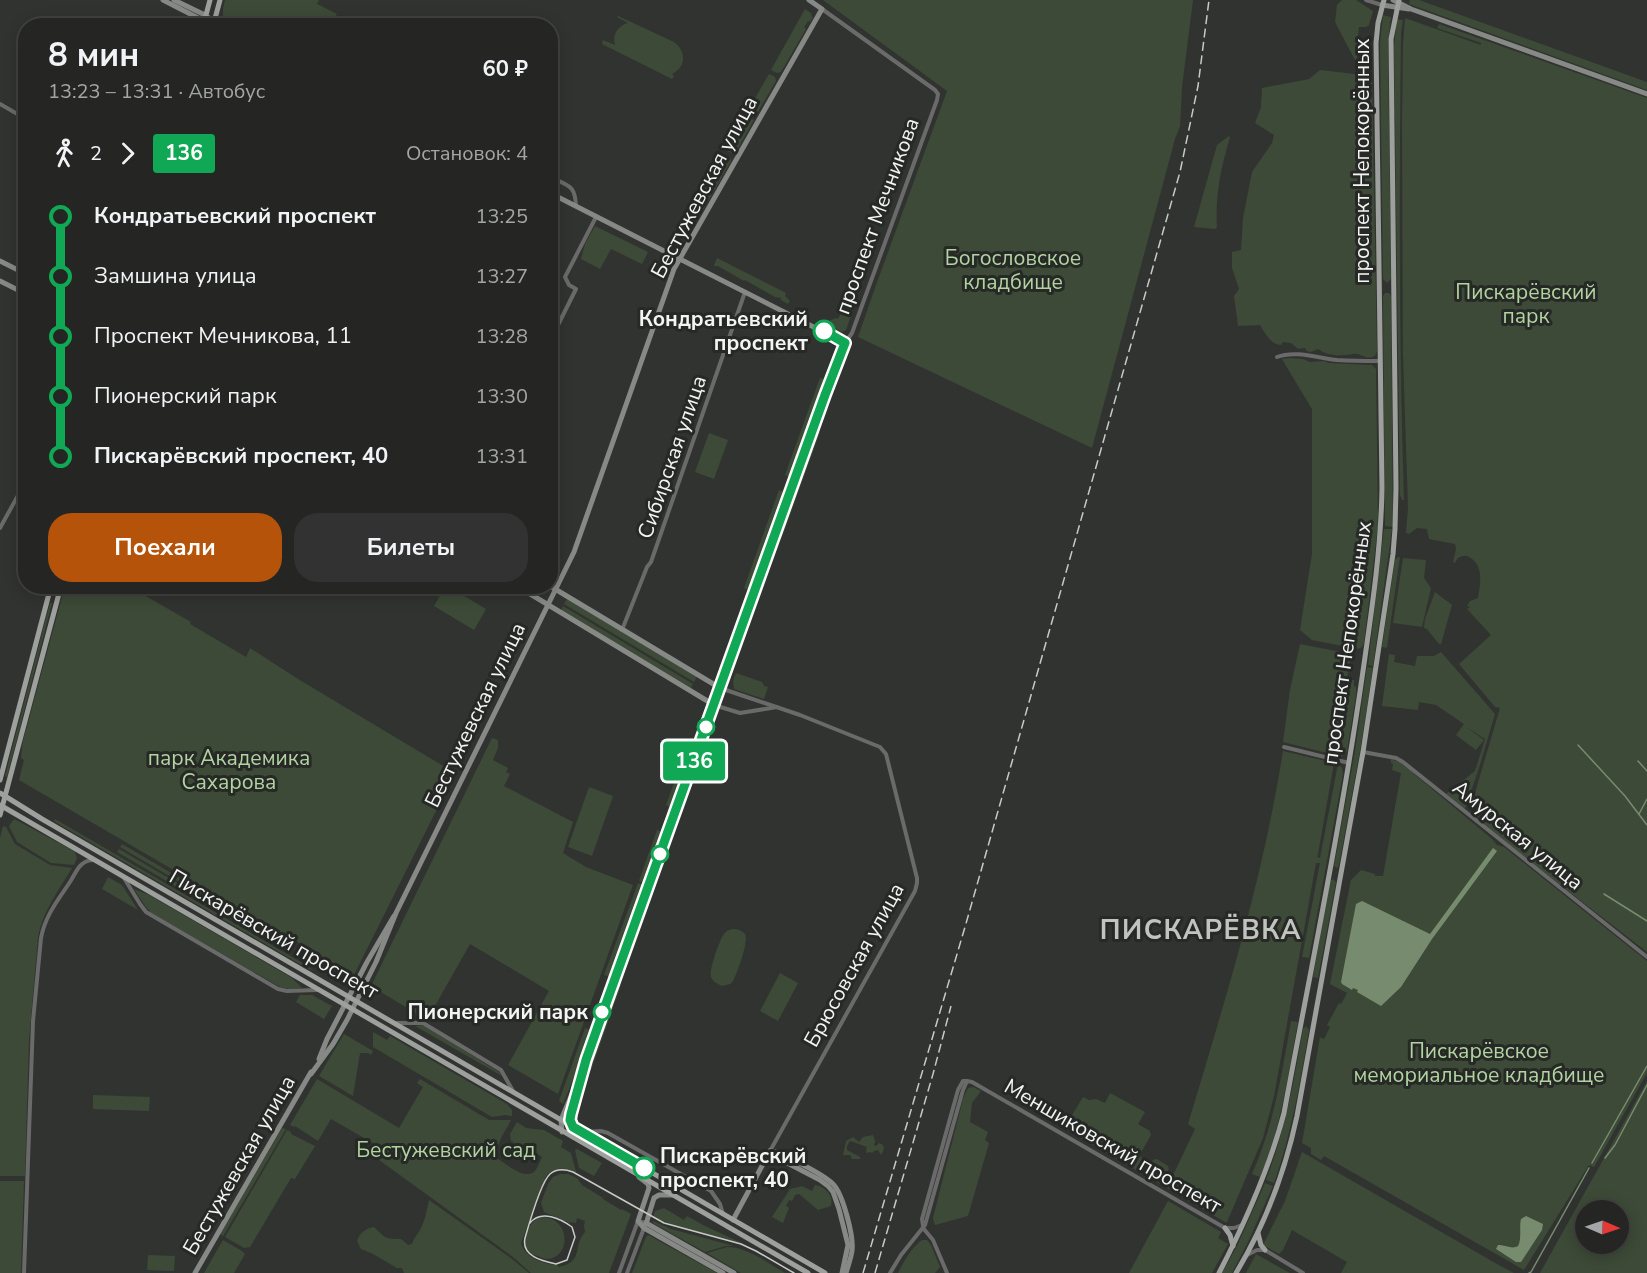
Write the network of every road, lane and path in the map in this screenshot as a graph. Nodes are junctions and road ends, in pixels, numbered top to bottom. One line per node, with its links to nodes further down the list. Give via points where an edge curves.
1 (163, 0): 10 (street)
2 (174, 0): 11 (street)
3 (210, 0): 12 (main road)
4 (220, 0): 13 (main road)
5 (809, 0): 9 (street)
6 (1366, 0): 7 (street)
7 (1383, 2): 8 (street); 25 (main road, проспект Непокорённых, via 1376,43)
8 (1397, 2): 14 (street, via 1406,9); 26 (main road, проспект Непокорённых, via 1391,39)
9 (822, 9): 21 (street, Бестужевская улица); 30 (street, проспект Мечникова, via 938,94 854,328)
10 (198, 18)
11 (200, 18)
12 (205, 18)
13 (216, 18)
14 (1647, 94)
15 (0, 104): 16 (street)
16 (18, 114)
17 (558, 181): 19 (street, via 572,187)
18 (558, 197): 19 (street)
19 (576, 206): 20 (street)
20 (597, 216): 21 (street); 29 (street, via 565,277 576,289)
21 (679, 258): 28 (street); 35 (street, Бестужевская улица, via 574,552)
22 (0, 261): 23 (street)
23 (18, 270)
24 (0, 280): 27 (street)
25 (1379, 288): 26 (main road); 32 (main road, проспект Непокорённых)
26 (1394, 288): 49 (main road, проспект Непокорённых, via 1395,529)
27 (18, 290)
28 (745, 292): 30 (street); 44 (street, Сибирская улица, via 651,562)
29 (558, 325)
30 (845, 343): 45 (street, проспект Мечникова)
31 (1276, 357): 32 (street, via 1287,354)
32 (1380, 361): 50 (main road, проспект Непокорённых, via 1381,527)
33 (18, 495): 34 (street)
34 (0, 528)
35 (558, 579)
36 (558, 591): 44 (street)
37 (49, 594): 41 (main road)
38 (59, 594): 42 (main road)
39 (530, 594): 43 (street)
40 (551, 594): 43 (street, Бестужевская улица)
41 (48, 599): 42 (main road); 51 (main road)
42 (57, 602): 52 (main road)
43 (547, 605): 46 (street); 59 (street, Бестужевская улица)
44 (622, 630): 45 (street)
45 (720, 688): 46 (street, проспект Мечникова); 47 (street, Брюсовская улица)
46 (714, 705): 47 (street, Брюсовская улица, via 740,713); 67 (street, проспект Мечникова)
47 (778, 707): 74 (street, Брюсовская улица, via 883,750 917,883)
48 (1284, 747): 50 (street)
49 (1363, 752): 57 (main road, проспект Непокорённых); 60 (street, Амурская улица, via 1403,762)
50 (1349, 763): 56 (main road, проспект Непокорённых)
51 (0, 780)
52 (3, 794): 53 (main road); 62 (main road, Пискарёвский проспект)
53 (1, 806): 54 (main road); 55 (main road, Пискарёвский проспект)
54 (0, 815)
55 (94, 860): 58 (main road, Пискарёвский проспект); 89 (street, via 81,865 48,916 41,938 33,1021)
56 (1329, 872): 57 (main road); 80 (main road, проспект Непокорённых, via 1284,1113 1271,1159)
57 (1341, 874): 84 (main road, проспект Непокорённых, via 1291,1142)
58 (124, 878): 61 (main road, Пискарёвский проспект); 61 (street, via 146,912 197,942 278,989)
59 (396, 913): 62 (street, Бестужевская улица); 63 (street, Бестужевская улица)
60 (1647, 957)
61 (317, 990): 64 (main road, Пискарёвский проспект)
62 (350, 997): 63 (main road, Пискарёвский проспект); 64 (street, Бестужевская улица)
63 (357, 1001): 65 (street, Бестужевская улица); 66 (main road, Пискарёвский проспект)
64 (345, 1006): 65 (main road, Пискарёвский проспект); 68 (street, Бестужевская улица)
65 (352, 1010): 68 (street, Бестужевская улица); 72 (main road, Пискарёвский проспект)
66 (395, 1023): 69 (main road, Пискарёвский проспект); 69 (street, via 423,1023 501,1070)
67 (586, 1060): 70 (street, проспект Мечникова); 71 (street, проспект Мечникова, via 570,1117)
68 (311, 1074): 90 (street, Бестужевская улица)
69 (515, 1094): 70 (main road, Пискарёвский проспект)
70 (561, 1120): 71 (main road, Пискарёвский проспект); 72 (street, проспект Мечникова)
71 (573, 1127): 73 (main road, Пискарёвский проспект)
72 (562, 1132): 75 (main road, Пискарёвский проспект)
73 (581, 1132): 77 (main road, Пискарёвский проспект); 77 (street, via 608,1133 711,1191)
74 (770, 1151): 78 (street, Брюсовская улица); 97 (street, via 822,1176 839,1191 852,1245)
75 (639, 1176): 76 (main road, Пискарёвский проспект); 79 (street, via 649,1188)
76 (672, 1195): 81 (street, via 654,1198); 95 (main road, Пискарёвский проспект)
77 (723, 1215): 78 (main road, Пискарёвский проспект)
78 (733, 1220): 96 (main road, Пискарёвский проспект)
79 (638, 1221): 81 (street); 91 (street)
80 (1244, 1224): 83 (street, Меншиковский проспект); 85 (main road, проспект Непокорённых)
81 (645, 1225): 92 (street); 93 (street); 94 (street)
82 (923, 1228): 83 (street, Меншиковский проспект, via 963,1090 967,1082 972,1082); 98 (street); 99 (street, via 933,1240)
83 (1225, 1228): 85 (main road)
84 (1258, 1233): 86 (main road); 87 (main road, проспект Непокорённых)
85 (1233, 1246): 100 (main road, проспект Непокорённых)
86 (1265, 1250): 87 (street); 101 (street)
87 (1247, 1255): 88 (main road, проспект Непокорённых)
88 (1238, 1271)
89 (24, 1273)
90 (195, 1273)
91 (619, 1273)
92 (627, 1273)
93 (723, 1273)
94 (734, 1273)
95 (808, 1273)
96 (825, 1273)
97 (844, 1273)
98 (890, 1273)
99 (946, 1273)
100 (1219, 1273)
101 (1304, 1273)

